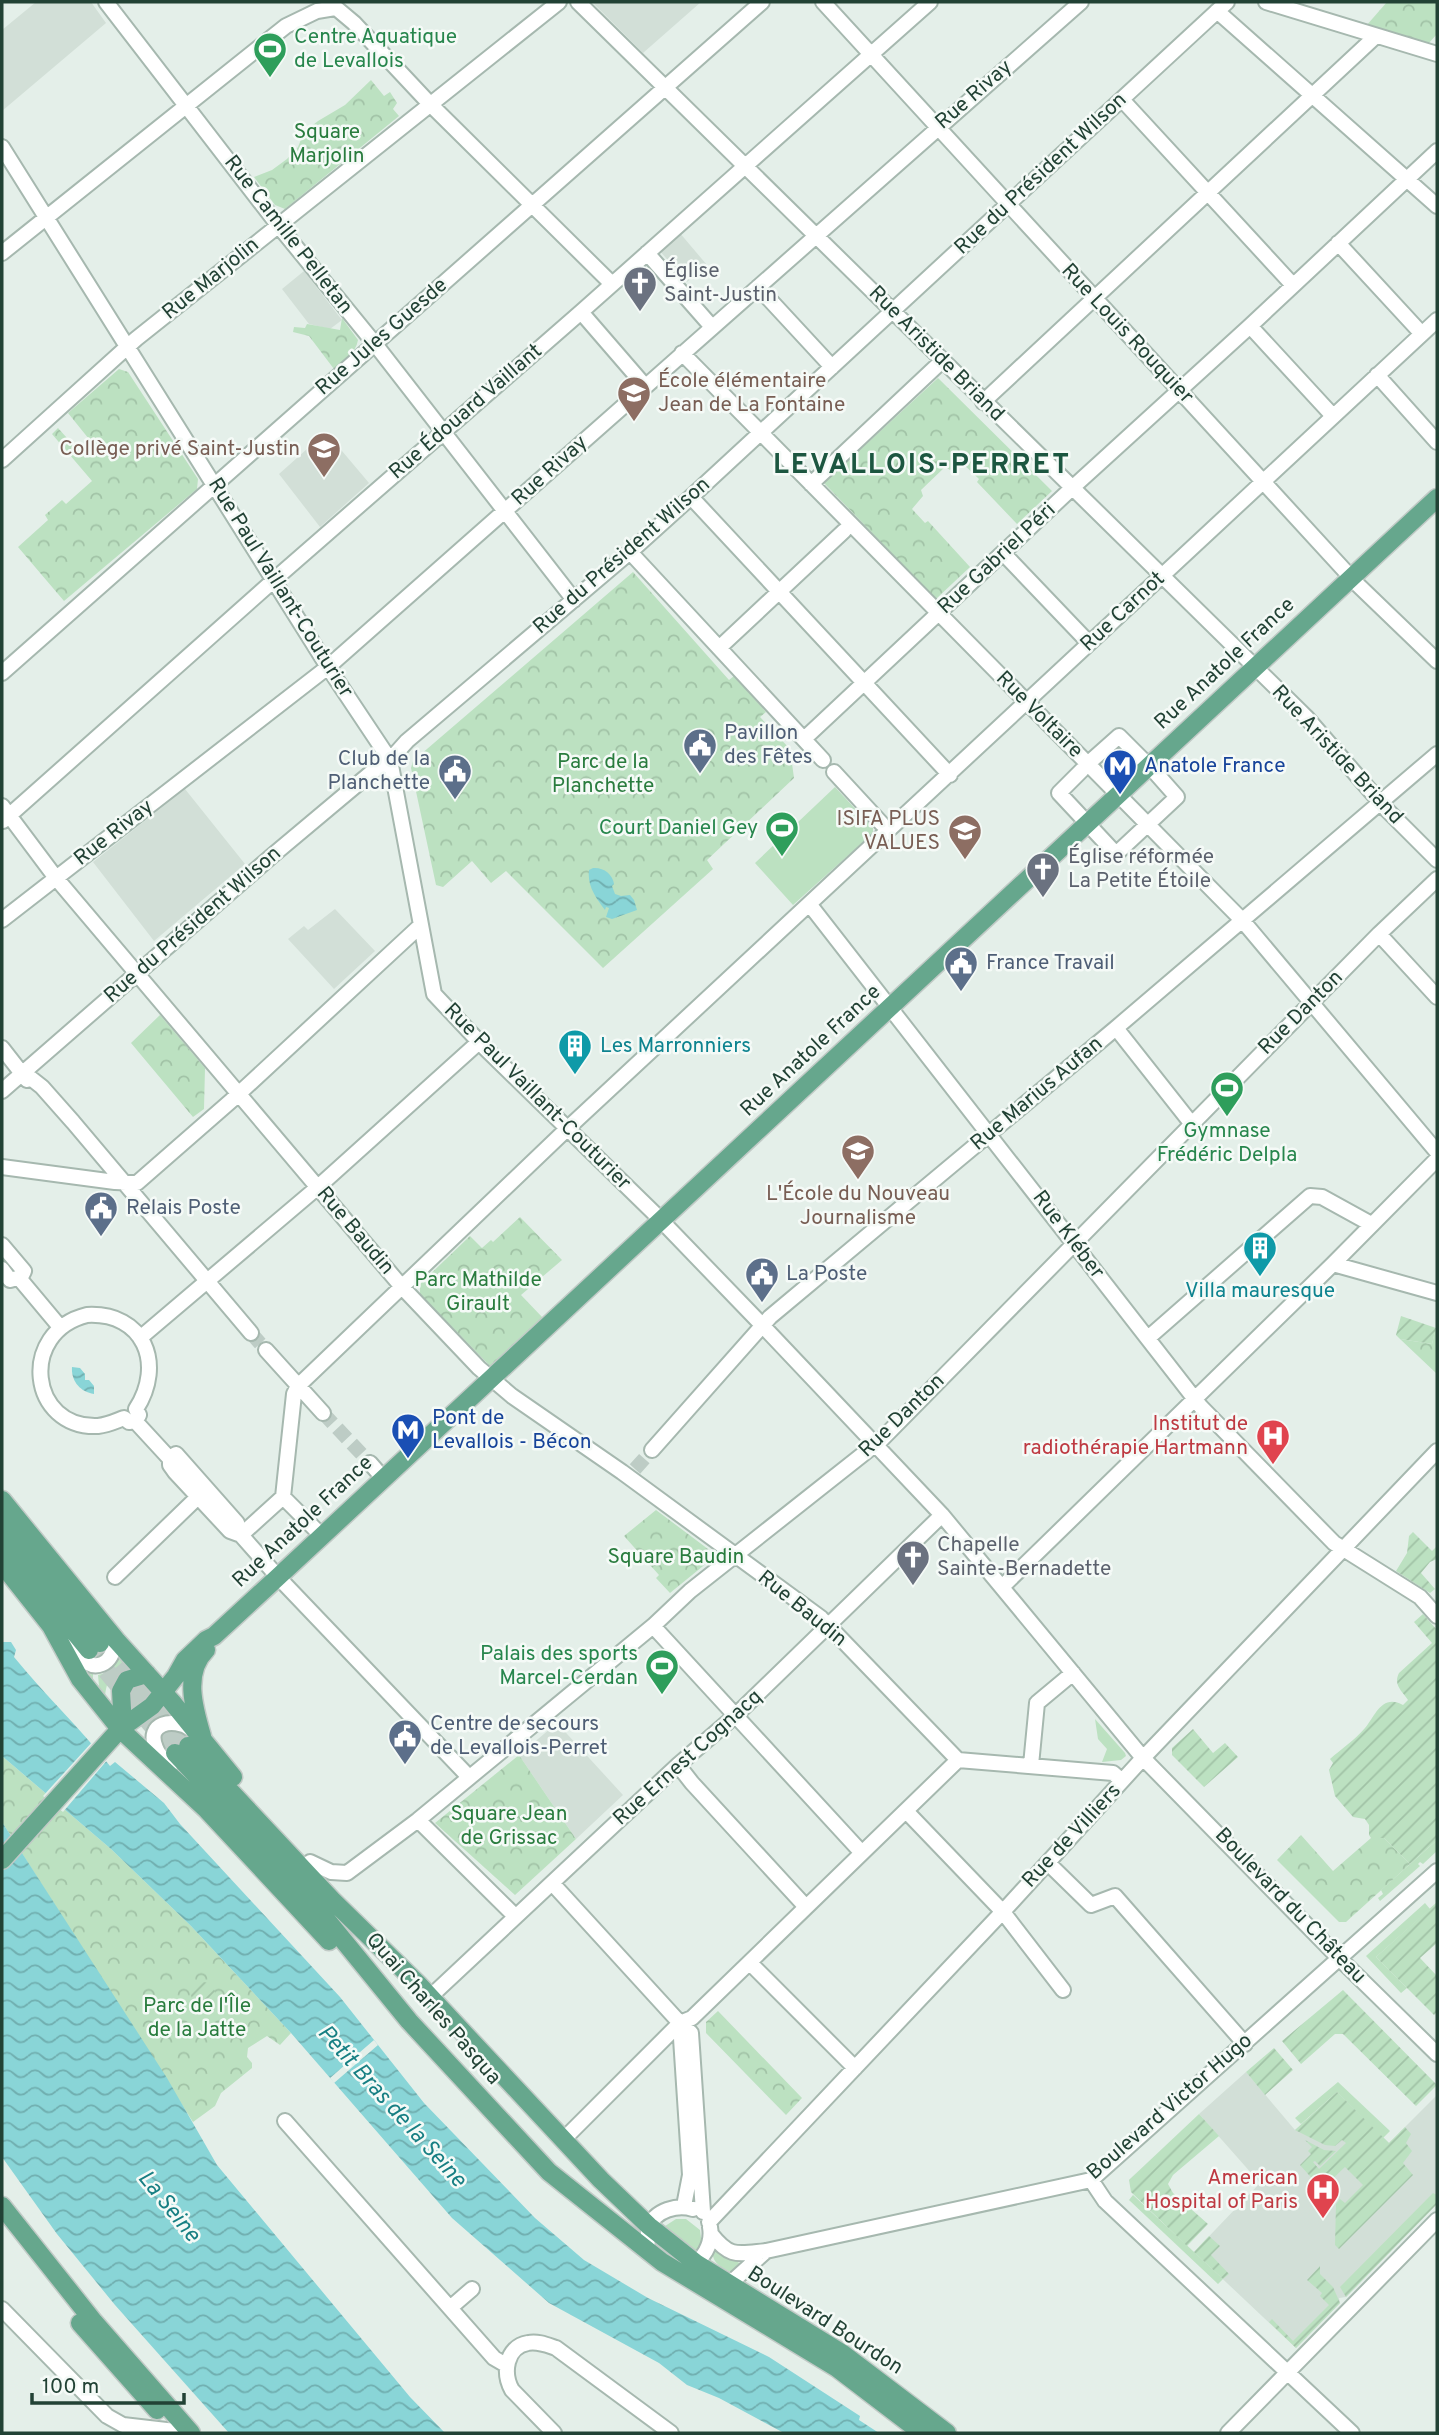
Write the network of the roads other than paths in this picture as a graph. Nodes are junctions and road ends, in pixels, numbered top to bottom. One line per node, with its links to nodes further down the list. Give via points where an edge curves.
1 (106, 2): 17 (street, Rue Camille Pelletan)
2 (558, 2): 16 (street, Rue Marjolin)
3 (578, 2): 14 (street, Rue Aristide Briand)
4 (762, 2): 14 (street, Rue Jules Guesde)
5 (823, 2): 12 (street, Rue Louis Rouquier)
6 (930, 2): 12 (street, Rue Édouard Vaillant)
7 (1081, 2): 19 (street, Rue Rivay)
8 (1266, 2): 11 (street)
9 (332, 5): 16 (street); 17 (street, via 286,26)
10 (1222, 6): 15 (street); 26 (street, Rue du Président Wilson)
11 (1376, 36): 13 (street); 15 (street)
12 (870, 54): 19 (street, Rue Louis Rouquier); 22 (street, Rue Édouard Vaillant)
13 (1437, 54)
14 (666, 88): 22 (street, Rue Aristide Briand); 25 (street, Rue Jules Guesde)
15 (1313, 97): 23 (street); 24 (street)
16 (429, 103): 25 (street); 29 (street, Rue Marjolin)
17 (187, 105): 28 (street); 29 (street, Rue Camille Pelletan)
18 (1127, 105): 24 (street)
19 (937, 127): 26 (street, Rue Louis Rouquier); 30 (street, Rue Rivay)
20 (2, 147): 28 (street, Rue Paul Vaillant-Couturier)
21 (1437, 151): 23 (street, Rue Gabriel Péri)
22 (744, 166): 30 (street, Rue Aristide Briand); 33 (street, Rue Édouard Vaillant)
23 (1407, 179): 27 (street); 31 (street, Rue Gabriel Péri)
24 (1207, 194): 34 (street); 37 (street)
25 (533, 205): 35 (street); 44 (street, Rue Jules Guesde)
26 (1008, 205): 37 (street, Rue Louis Rouquier); 38 (street, Rue du Président Wilson)
27 (1437, 206)
28 (46, 218): 32 (street); 45 (street, Rue Paul Vaillant-Couturier)
29 (278, 225): 44 (street, Rue Camille Pelletan); 45 (street, Rue Marjolin)
30 (816, 236): 36 (street, Rue Rivay); 38 (street, Rue Aristide Briand)
31 (1338, 243): 41 (street, Rue Gabriel Péri); 43 (street)
32 (2, 253)
33 (647, 253): 35 (street, Rue Édouard Vaillant); 42 (street)
34 (1291, 283)
35 (612, 284): 39 (street, Rue Édouard Vaillant)
36 (758, 287): 42 (street, Rue Rivay); 48 (street)
37 (1094, 299): 51 (street, Rue Louis Rouquier); 52 (street)
38 (892, 311): 47 (street, Rue Aristide Briand); 48 (street, Rue du Président Wilson)
39 (581, 312): 50 (street); 54 (street, Rue Édouard Vaillant)
40 (1437, 320): 43 (street, Rue Carnot)
41 (1250, 326): 51 (street, Rue Gabriel Péri); 53 (street)
42 (712, 327): 46 (street, Rue Rivay)
43 (1422, 334): 49 (street, Rue Carnot)
44 (375, 344): 54 (street, Rue Camille Pelletan); 59 (street, Rue Jules Guesde)
45 (128, 348): 57 (street, Rue Marjolin); 59 (street, Rue Paul Vaillant-Couturier)
46 (682, 353): 50 (street, Rue Rivay); 55 (street, Rue Voltaire)
47 (942, 361): 52 (street, Rue Aristide Briand); 60 (street)
48 (832, 367): 55 (street, Rue du Président Wilson)
49 (1377, 375): 53 (street, Rue Carnot); 56 (street)
50 (645, 386): 64 (street, Rue Rivay)
51 (1179, 391): 58 (street, Rue Louis Rouquier); 61 (street, Rue Gabriel Péri)
52 (983, 402): 61 (street, Rue Aristide Briand)
53 (1333, 416): 58 (street, Rue Carnot)
54 (443, 432): 64 (street, Rue Camille Pelletan); 70 (street, Rue Édouard Vaillant)
55 (760, 433): 60 (street, Rue Voltaire); 62 (street, Rue du Président Wilson)
56 (1437, 442)
57 (2, 460)
58 (1263, 482): 68 (street, Rue Carnot); 69 (street, Rue Louis Rouquier)
59 (215, 484): 70 (street, Rue Paul Vaillant-Couturier); 79 (street, Rue Jules Guesde)
60 (811, 485): 73 (street, Rue Voltaire)
61 (1071, 488): 67 (street, Rue Gabriel Péri); 68 (street, Rue Aristide Briand)
62 (691, 497): 66 (street, Rue du Président Wilson); 71 (street)
63 (1437, 498): 69 (main road, Rue Anatole France)
64 (504, 512): 72 (street, Rue Camille Pelletan); 77 (street, Rue Rivay)
65 (844, 531): 71 (street)
66 (630, 552): 72 (street, Rue du Président Wilson); 75 (street)
67 (1003, 553): 73 (street, Rue Gabriel Péri); 74 (street)
68 (1161, 576): 74 (street, Rue Carnot); 78 (street, Rue Aristide Briand)
69 (1351, 577): 76 (street, Rue Louis Rouquier); 78 (main road, Rue Anatole France)
70 (274, 580): 77 (street, Rue Paul Vaillant-Couturier); 92 (street, Rue Édouard Vaillant)
71 (779, 591): 75 (street); 80 (street)
72 (574, 600): 84 (street, Rue du Président Wilson)
73 (938, 614): 80 (street, Rue Gabriel Péri); 81 (street, Rue Voltaire)
74 (1089, 643): 81 (street, Rue Carnot)
75 (719, 648): 82 (street)
76 (1437, 661)
77 (328, 667): 84 (street, Rue Paul Vaillant-Couturier); 97 (street, Rue Rivay)
78 (1254, 667): 90 (main road, Rue Anatole France); 91 (street, Rue Aristide Briand, via 1307,718)
79 (2, 673)
80 (864, 684): 82 (street, Rue Gabriel Péri); 89 (street)
81 (1026, 703): 89 (street, Rue Carnot); 90 (street, Rue Voltaire)
82 (804, 739): 85 (street)
83 (1437, 754): 91 (street, Rue Marius Aufan)
84 (390, 760): 102 (street, Rue Paul Vaillant-Couturier); 104 (street, Rue du Président Wilson)
85 (823, 760)
86 (1143, 760): 93 (street, via 1119,737 1059,793)
87 (1154, 771): 94 (street, via 1177,797)
88 (834, 772): 95 (street)
89 (950, 775): 95 (street, Rue Carnot)
90 (1117, 795): 93 (main road, Rue Anatole France); 94 (street, Rue Voltaire)
91 (1381, 803): 96 (street, Rue Aristide Briand); 101 (street, Rue Marius Aufan)
92 (4, 815): 97 (street, Rue Baudin)
93 (1087, 823): 94 (street, via 1116,854); 107 (main road, Rue Anatole France)
94 (1147, 825): 101 (street, Rue Voltaire)
95 (886, 828): 99 (street, Rue Carnot)
96 (1437, 860)
97 (56, 878): 100 (street, Rue Rivay); 104 (street, Rue Baudin)
98 (1437, 879): 103 (street, Rue Danton)
99 (810, 905): 107 (street, Rue Kléber); 115 (street, Rue Carnot)
100 (2, 920)
101 (1242, 920): 106 (street, Rue Voltaire); 108 (street, Rue Marius Aufan)
102 (420, 926): 109 (street, Rue Paul Vaillant-Couturier, via 434,994); 113 (street)
103 (1379, 934): 105 (street); 106 (street, Rue Danton)
104 (137, 974): 111 (street, Rue du Président Wilson); 113 (street, Rue Baudin)
105 (1437, 997)
106 (1312, 1002): 114 (street, Rue Danton); 117 (street, Rue Voltaire)
107 (890, 1007): 116 (street, Rue Kléber); 122 (main road, Rue Anatole France)
108 (1116, 1028): 114 (street); 116 (street, Rue Marius Aufan)
109 (479, 1042): 115 (street, Rue Paul Vaillant-Couturier); 121 (street)
110 (2, 1048): 111 (street)
111 (23, 1072): 112 (street, Rue du Président Wilson); 120 (street, via 36,1093); 120 (street, via 42,1087)
112 (2, 1091)
113 (239, 1093): 120 (street, via 137,1183); 121 (street, Rue Baudin)
114 (1191, 1123): 124 (street, Rue Danton)
115 (568, 1129): 122 (street, Rue Paul Vaillant-Couturier); 130 (street, Rue Carnot)
116 (989, 1134): 124 (street, Rue Kléber); 132 (street, Rue Marius Aufan)
117 (1437, 1152)
118 (1437, 1159): 123 (street)
119 (2, 1167): 120 (street)
120 (121, 1182): 129 (street)
121 (318, 1187): 129 (street); 130 (street, Rue Baudin)
122 (661, 1221): 132 (street, Rue Paul Vaillant-Couturier); 138 (main road, Rue Anatole France)
123 (1371, 1224): 126 (street); 136 (street, via 1322,1197 1310,1196)
124 (1074, 1243): 136 (street, Rue Kléber); 143 (street, Rue Danton)
125 (2, 1245): 128 (street, via 24,1271)
126 (1334, 1264): 131 (street); 140 (street)
127 (2, 1269): 128 (street, via 10,1280)
128 (19, 1278): 133 (street)
129 (208, 1280): 134 (street); 135 (street)
130 (402, 1287): 138 (street, Rue Baudin); 139 (street, Rue Carnot)
131 (1437, 1293)
132 (762, 1325): 143 (street, Rue Paul Vaillant-Couturier); 144 (street, Rue Marius Aufan)
133 (60, 1327): 135 (street, via 77,1318 105,1316 122,1322); 142 (street, via 40,1361 47,1399 60,1414 78,1423 99,1426)
134 (251, 1333)
135 (140, 1338): 142 (street, via 149,1358 150,1376)
136 (1148, 1338): 140 (street, Rue Kléber)
137 (266, 1350): 139 (street)
138 (490, 1379): 147 (main road, Rue Anatole France); 157 (street, Rue Baudin, via 632,1473)
139 (298, 1386): 141 (street); 149 (street, via 293,1394)
140 (1194, 1399): 156 (street, Rue Kléber); 161 (street)
141 (323, 1413)
142 (132, 1416): 148 (street, via 170,1459 176,1454)
143 (875, 1444): 151 (street, Rue Paul Vaillant-Couturier); 157 (street, Rue Danton)
144 (652, 1450)
145 (1437, 1451): 156 (street, Rue de Villiers)
146 (370, 1463): 147 (street)
147 (383, 1478): 154 (main road, Rue Anatole France)
148 (202, 1492): 153 (street, via 237,1523); 159 (street)
149 (283, 1497): 153 (street); 154 (street)
150 (2, 1500): 167 (main road)
151 (942, 1515): 161 (street, Rue Paul Vaillant-Couturier); 164 (street, Rue Ernest Cognacq)
152 (2, 1523): 167 (main road)
153 (241, 1535): 160 (street)
154 (322, 1536): 160 (main road, Rue Anatole France)
155 (2, 1543): 167 (main road)
156 (1342, 1550): 162 (street, Rue Kléber, via 1420,1597); 174 (street, Rue de Villiers)
157 (734, 1557): 163 (street, Rue Danton); 164 (street, Rue Baudin)
158 (2, 1564): 166 (main road)
159 (115, 1577)
160 (278, 1577): 165 (main road, Rue Anatole France); 178 (street)
161 (1002, 1587): 168 (street, Rue Paul Vaillant-Couturier)
162 (1437, 1616)
163 (653, 1626): 171 (street); 178 (street, Rue Danton)
164 (828, 1626): 171 (street, Rue Ernest Cognacq); 175 (street, Rue Baudin)
165 (214, 1636): 170 (main road, via 185,1660); 173 (main road, via 193,1673)
166 (59, 1640): 167 (street, via 68,1641 86,1662 95,1665 110,1658); 172 (main road)
167 (101, 1644): 169 (main road)
168 (1073, 1673): 174 (street, Rue Paul Vaillant-Couturier); 177 (street, via 1037,1703)
169 (146, 1674): 170 (main road); 172 (main road, via 127,1680 122,1687)
170 (163, 1692): 172 (main road); 173 (main road)
171 (736, 1715): 176 (street, Rue Ernest Cognacq); 183 (street)
172 (117, 1733): 180 (main road); 184 (main road)
173 (191, 1744): 180 (street, via 181,1723 160,1726 154,1737 156,1749); 185 (main road, via 223,1767); 192 (main road, Quai Charles Pasqua); 193 (main road, Quai Charles Pasqua)
174 (1143, 1758): 179 (street, Rue de Villiers); 194 (street, Boulevard du Château)
175 (958, 1760): 177 (street); 181 (street)
176 (678, 1765): 188 (street, Rue Ernest Cognacq); 189 (street)
177 (1031, 1765): 179 (street, via 1113,1773)
178 (469, 1777): 182 (street, Rue Danton)
179 (1122, 1781): 186 (street, Rue de Villiers)
180 (183, 1786): 193 (main road, via 333,1945)
181 (906, 1811): 183 (street); 190 (street)
182 (418, 1820): 185 (street, Rue Danton, via 347,1872 331,1872); 191 (street)
183 (862, 1853): 189 (street)
184 (2, 1860)
185 (310, 1863): 192 (main road, via 348,1903)
186 (1048, 1863): 190 (street, Rue de Villiers); 199 (street, via 1091,1905 1115,1896)
187 (1437, 1871): 194 (street, Boulevard Victor Hugo)
188 (552, 1883): 191 (street, Rue Ernest Cognacq); 198 (street)
189 (806, 1907): 195 (street)
190 (1003, 1912): 196 (street); 201 (street, Rue de Villiers)
191 (515, 1916): 197 (street, Rue Ernest Cognacq)
192 (351, 1918): 197 (main road, Quai Charles Pasqua)
193 (351, 1951): 214 (main road, Quai Charles Pasqua, via 409,2021 549,2172)
194 (1339, 1958): 199 (street, Boulevard Victor Hugo); 200 (street, Boulevard du Château)
195 (750, 1963): 198 (street, via 692,2018); 201 (street)
196 (1063, 1990)
197 (430, 1997): 203 (main road, Quai Charles Pasqua)
198 (680, 2023): 203 (street); 205 (street, via 691,2033); 208 (street, via 690,2175)
199 (1245, 2043): 204 (street, Boulevard Victor Hugo)
200 (1437, 2054)
201 (855, 2068): 206 (street, Rue de Villiers)
202 (285, 2121): 221 (street)
203 (564, 2140): 212 (main road, Quai Charles Pasqua)
204 (1091, 2180): 215 (street, Boulevard Victor Hugo); 224 (street, via 1105,2202)
205 (702, 2187): 206 (street, via 717,2196); 210 (street)
206 (732, 2197): 210 (street, Rue de Villiers)
207 (2, 2206): 227 (main road)
208 (684, 2206): 210 (street, Boulevard Victor Hugo); 212 (street, via 661,2213)
209 (1437, 2220): 224 (street)
210 (708, 2223): 215 (street, Boulevard Victor Hugo, via 727,2251); 216 (street)
211 (2, 2225): 225 (main road)
212 (649, 2226): 213 (main road, Quai Charles Pasqua); 214 (street)
213 (677, 2248): 216 (main road, Boulevard Bourdon)
214 (647, 2251): 217 (main road, Quai Charles Pasqua)
215 (766, 2251): 218 (street)
216 (702, 2256): 217 (street); 218 (main road, Boulevard Bourdon)
217 (677, 2272): 220 (main road, Boulevard Bourdon)
218 (738, 2283): 220 (street); 231 (main road, Boulevard Bourdon, via 843,2354)
219 (472, 2288): 221 (street)
220 (708, 2290): 230 (main road, Boulevard Bourdon, via 837,2368)
221 (450, 2308): 223 (street, via 494,2358)
222 (2, 2309): 226 (street, via 107,2416 123,2425)
223 (506, 2365): 228 (street, via 508,2384); 229 (street, via 520,2346 542,2343 556,2348)
224 (1288, 2372): 232 (street); 233 (street)
225 (146, 2398): 226 (street, via 144,2414); 227 (main road)
226 (134, 2424): 227 (street)
227 (181, 2432)
228 (554, 2433)
229 (671, 2433)
230 (922, 2433)
231 (947, 2433)
232 (1228, 2433)
233 (1352, 2433)

